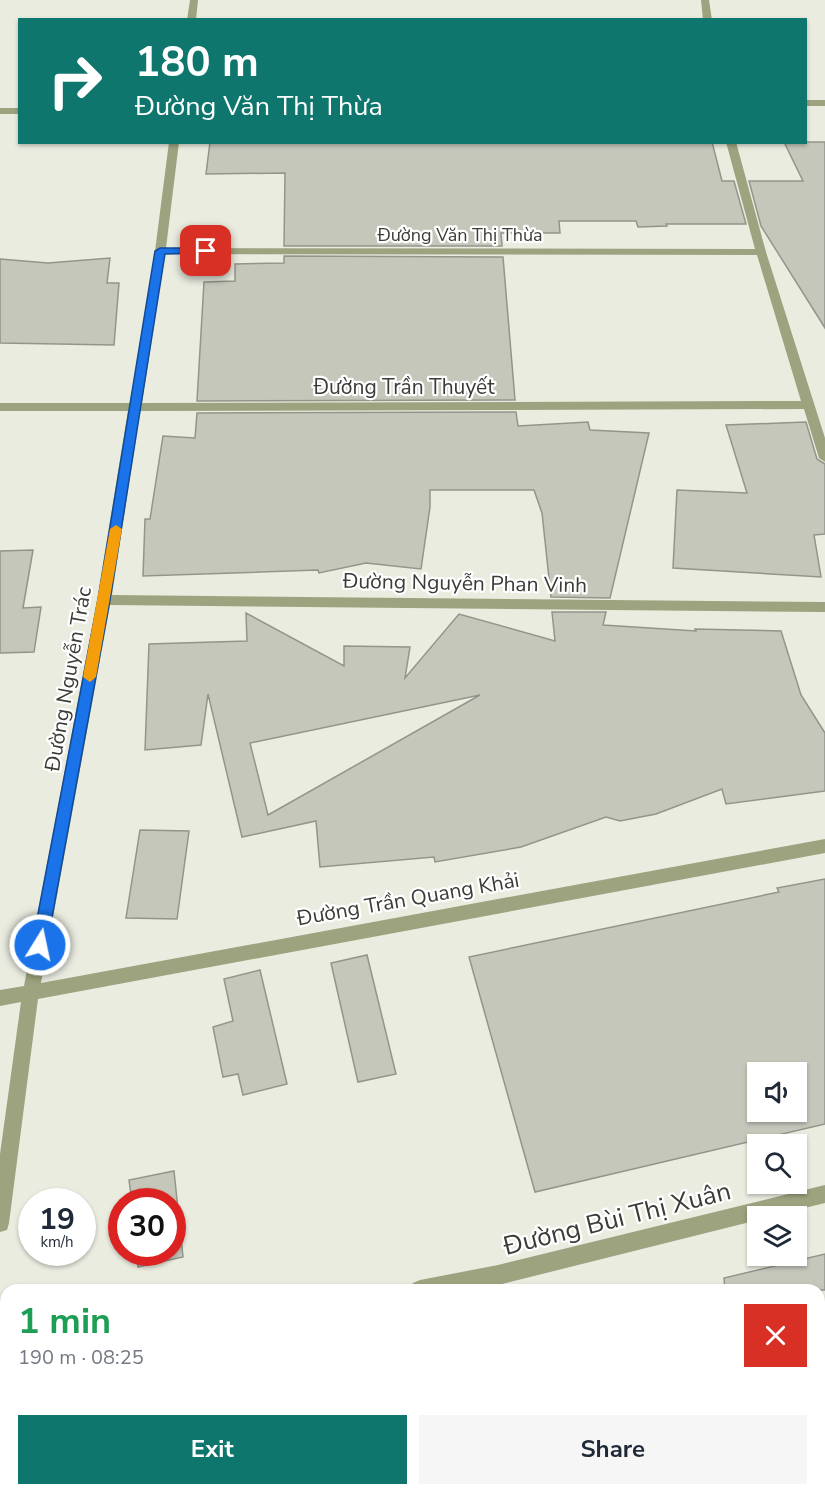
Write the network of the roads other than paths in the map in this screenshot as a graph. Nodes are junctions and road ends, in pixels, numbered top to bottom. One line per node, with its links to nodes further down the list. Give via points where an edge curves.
1 (194, 0): 3 (street)
2 (705, 0): 4 (street)
3 (191, 18)
4 (708, 18)
5 (807, 103): 6 (street)
6 (825, 103)
7 (0, 111): 8 (street)
8 (18, 111)
9 (174, 144): 11 (street, Đường Nguyễn Trác)
10 (732, 144): 12 (street)
11 (160, 251): 12 (street, Đường Văn Thị Thừa); 15 (street, Đường Nguyễn Trác)
12 (761, 252): 13 (street)
13 (808, 405): 15 (street, Đường Trần Thuyết); 16 (street)
14 (0, 407): 15 (street, Đường Trần Thuyết)
15 (135, 407): 17 (street, Đường Nguyễn Trác)
16 (825, 458)
17 (104, 600): 18 (street, Đường Nguyễn Phan Vinh); 20 (street, Đường Nguyễn Trác)
18 (825, 607)
19 (825, 846): 20 (street, Đường Trần Quang Khải)
20 (31, 991): 21 (street, Đường Trần Quang Khải); 23 (street, Đường Nguyễn Trác)
21 (0, 998)
22 (825, 1194): 24 (street, Đường Bùi Thị Xuân)
23 (0, 1223)
24 (451, 1284)

